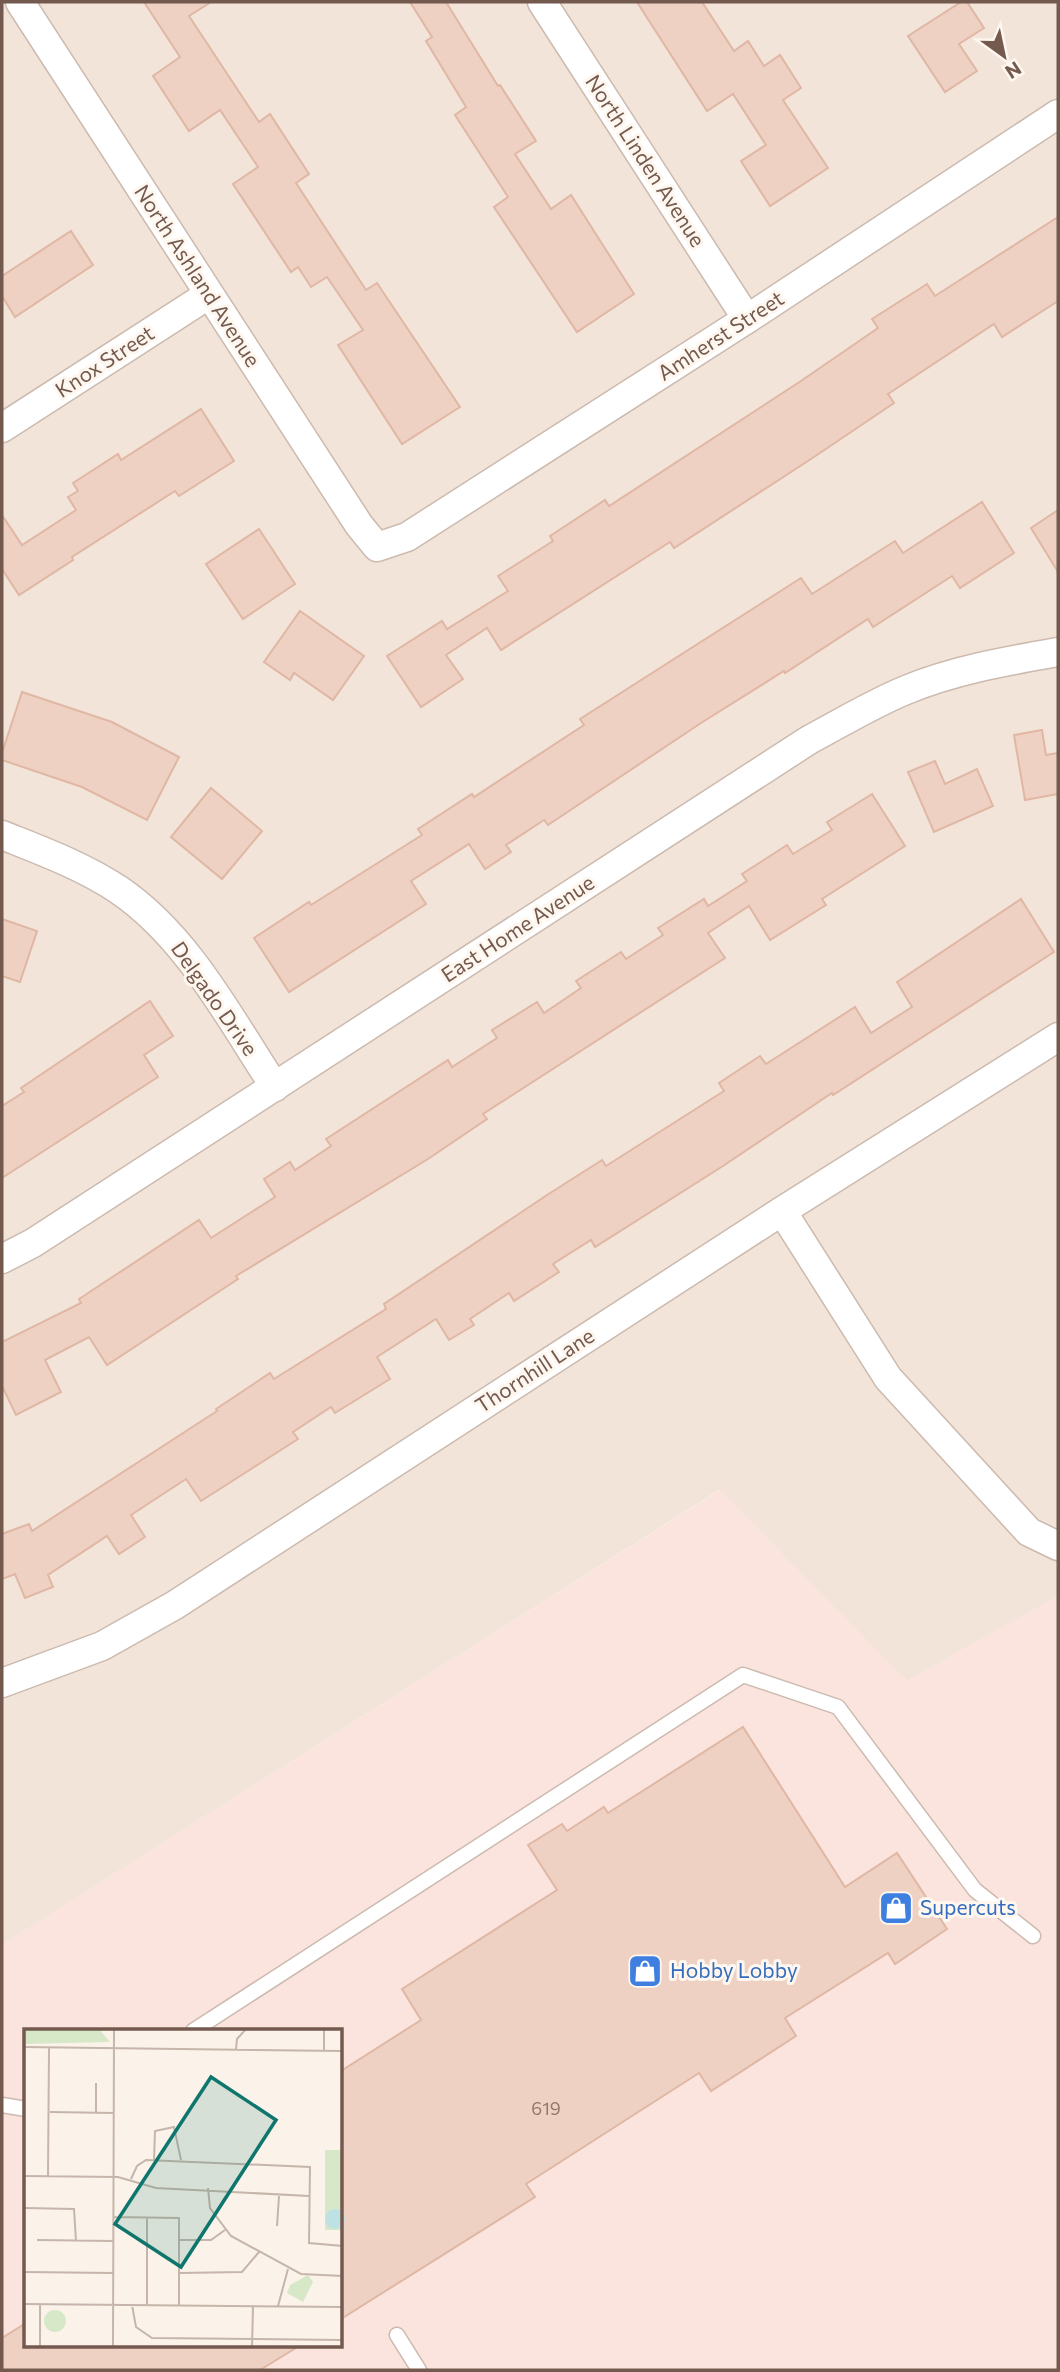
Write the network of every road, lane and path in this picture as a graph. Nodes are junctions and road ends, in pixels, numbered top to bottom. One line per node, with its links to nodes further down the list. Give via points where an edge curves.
1 (20, 2): 4 (street, North Ashland Avenue)
2 (542, 2): 5 (street, North Linden Avenue)
3 (1058, 114): 5 (street, Amherst Street)
4 (208, 295): 6 (street, Knox Street); 7 (street, North Ashland Avenue)
5 (747, 319): 7 (street, Amherst Street, via 407,537)
6 (2, 428)
7 (377, 547)
8 (1058, 652): 11 (street, East Home Avenue, via 920,685 819,734)
9 (2, 835): 11 (street, Delgado Drive, via 78,866 140,907 190,960)
10 (1058, 1037): 12 (street, Thornhill Lane)
11 (275, 1087): 13 (street, East Home Avenue)
12 (782, 1211): 14 (street, via 888,1378 1029,1532); 15 (street, Thornhill Lane, via 175,1605 102,1646)
13 (2, 1259)
14 (1058, 1546)
15 (2, 1683)
16 (1033, 1936): 17 (lane, via 975,1889 838,1707 743,1675)
17 (196, 2029)
18 (2, 2105): 19 (lane)
19 (24, 2109)
20 (397, 2335): 21 (lane)
21 (419, 2370)

